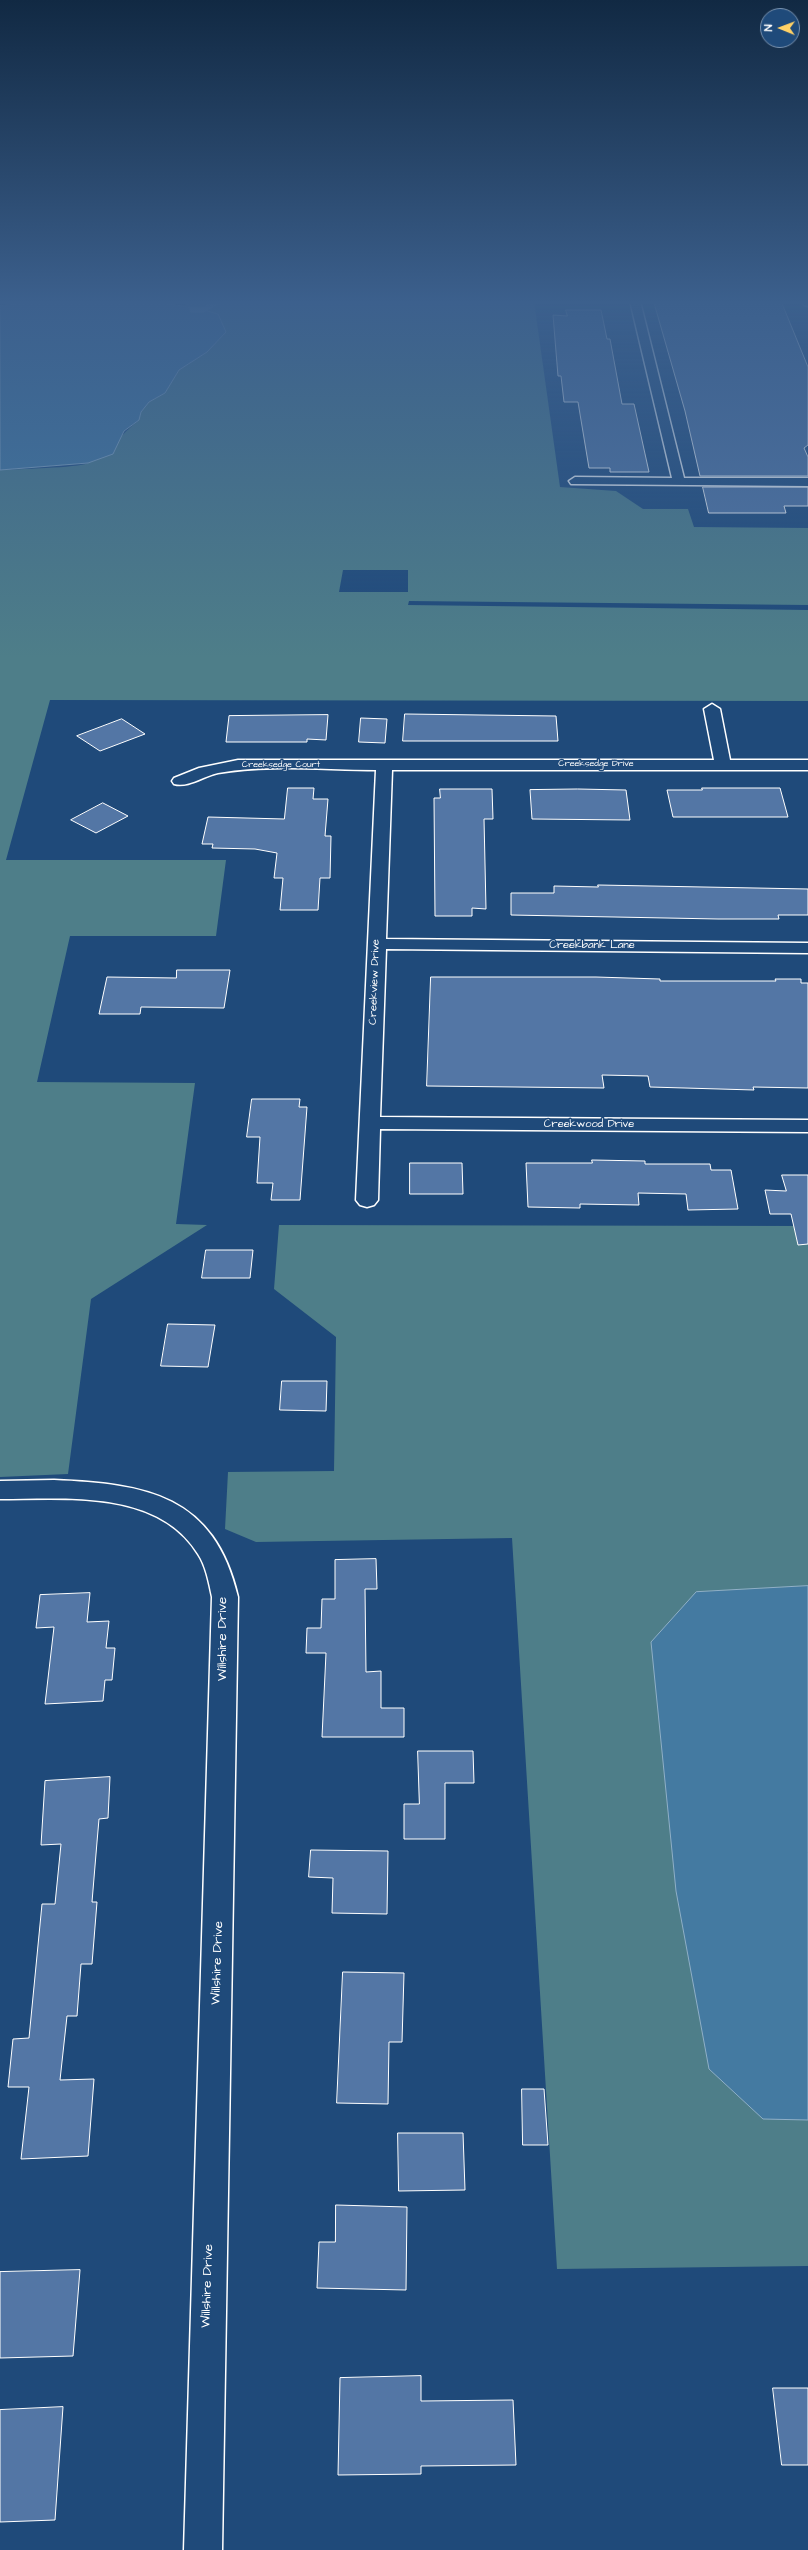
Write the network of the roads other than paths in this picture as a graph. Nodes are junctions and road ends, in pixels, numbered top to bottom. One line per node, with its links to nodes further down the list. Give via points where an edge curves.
1 (664, 420): 3 (street)
2 (575, 481): 3 (street)
3 (679, 481): 4 (street)
4 (808, 482)
5 (712, 709): 7 (street)
6 (384, 764): 7 (street, Creeksedge Drive); 9 (street, Creeksedge Court, via 238,765 205,771); 10 (street, Creekview Drive)
7 (723, 764): 8 (street, Creeksedge Drive)
8 (808, 765)
9 (180, 781)
10 (377, 944): 11 (street, Creekbank Lane); 12 (street, Creekview Drive)
11 (808, 948)
12 (369, 1123): 13 (street, Creekwood Drive); 14 (street, Creekview Drive)
13 (808, 1126)
14 (368, 1200)
15 (0, 1490): 16 (street, Willshire Drive, via 102,1492 161,1506 187,1522 207,1545 218,1570 225,1597 222,1825 206,2356)
16 (204, 2550)

